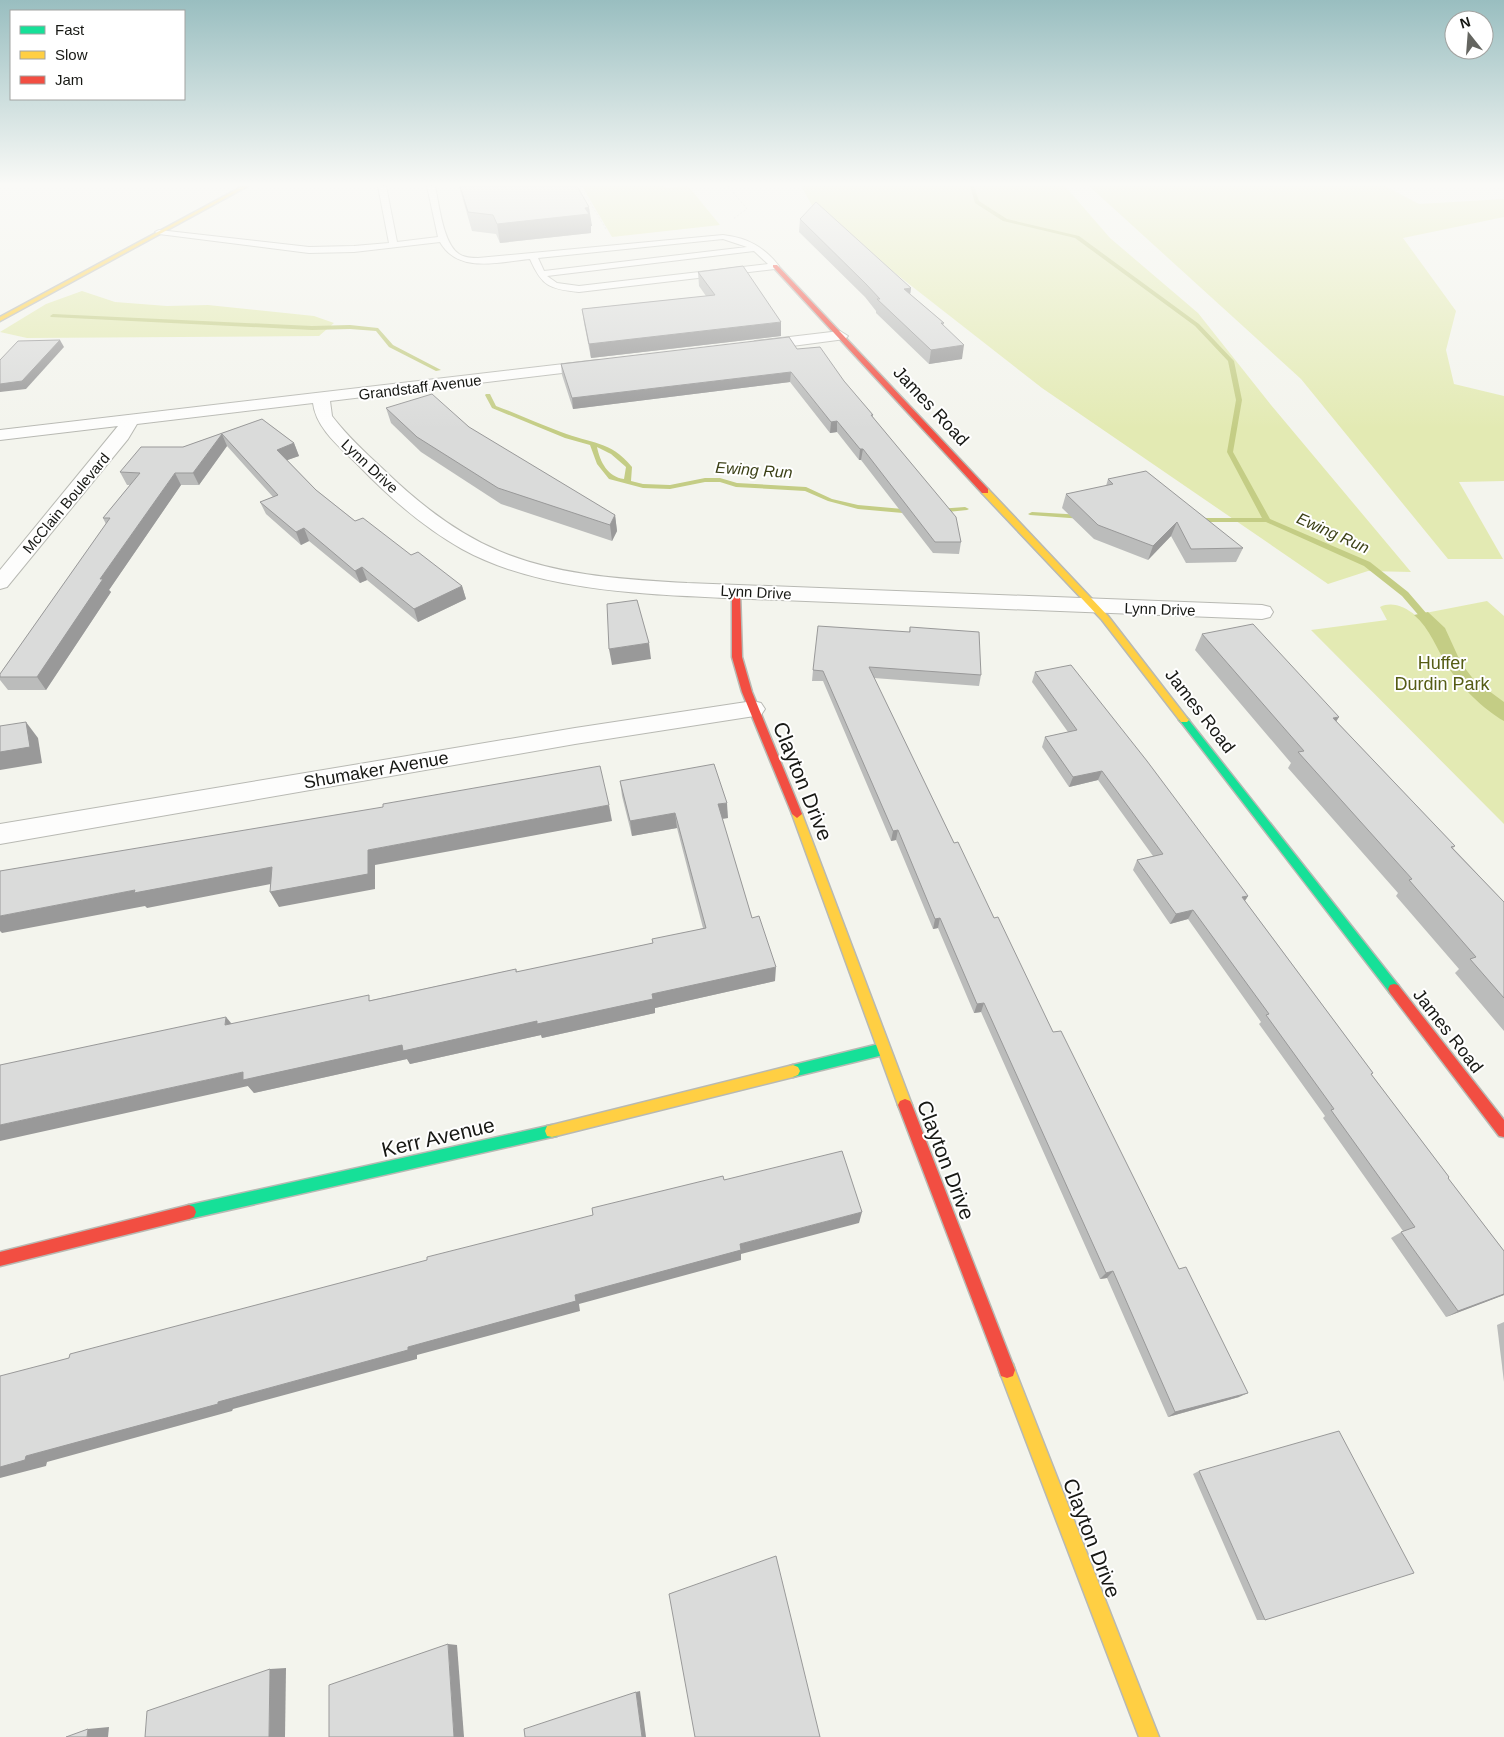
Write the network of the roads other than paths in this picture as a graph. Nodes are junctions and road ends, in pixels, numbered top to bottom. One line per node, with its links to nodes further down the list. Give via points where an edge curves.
1 (96, 267): 7 (street)
2 (538, 267): 6 (lane)
3 (599, 267): 6 (lane)
4 (766, 267): 6 (lane, via 580,289 554,286)
5 (776, 267): 8 (street, James Road)
6 (541, 274)
7 (0, 319)
8 (840, 336): 9 (street); 16 (street, James Road)
9 (742, 348)
10 (615, 363): 11 (street, Grandstaff Avenue)
11 (321, 399): 12 (street, Grandstaff Avenue); 15 (street, Lynn Drive, via 324,416 349,447 424,516 467,544 530,569 564,576)
12 (130, 421): 13 (street, Grandstaff Avenue); 14 (street, McClain Boulevard, via 122,435)
13 (0, 435)
14 (0, 583)
15 (736, 591): 16 (street, Lynn Drive); 18 (street, Clayton Drive, via 737,657)
16 (1095, 607): 17 (street, Lynn Drive); 21 (street, James Road)
17 (1262, 612)
18 (753, 709): 19 (street, Shumaker Avenue, via 575,736); 20 (street, Clayton Drive, via 786,783)
19 (0, 834)
20 (883, 1049): 22 (street, Kerr Avenue, via 577,1125); 23 (street, Clayton Drive)
21 (1504, 1131)
22 (0, 1259)
23 (1149, 1737)

